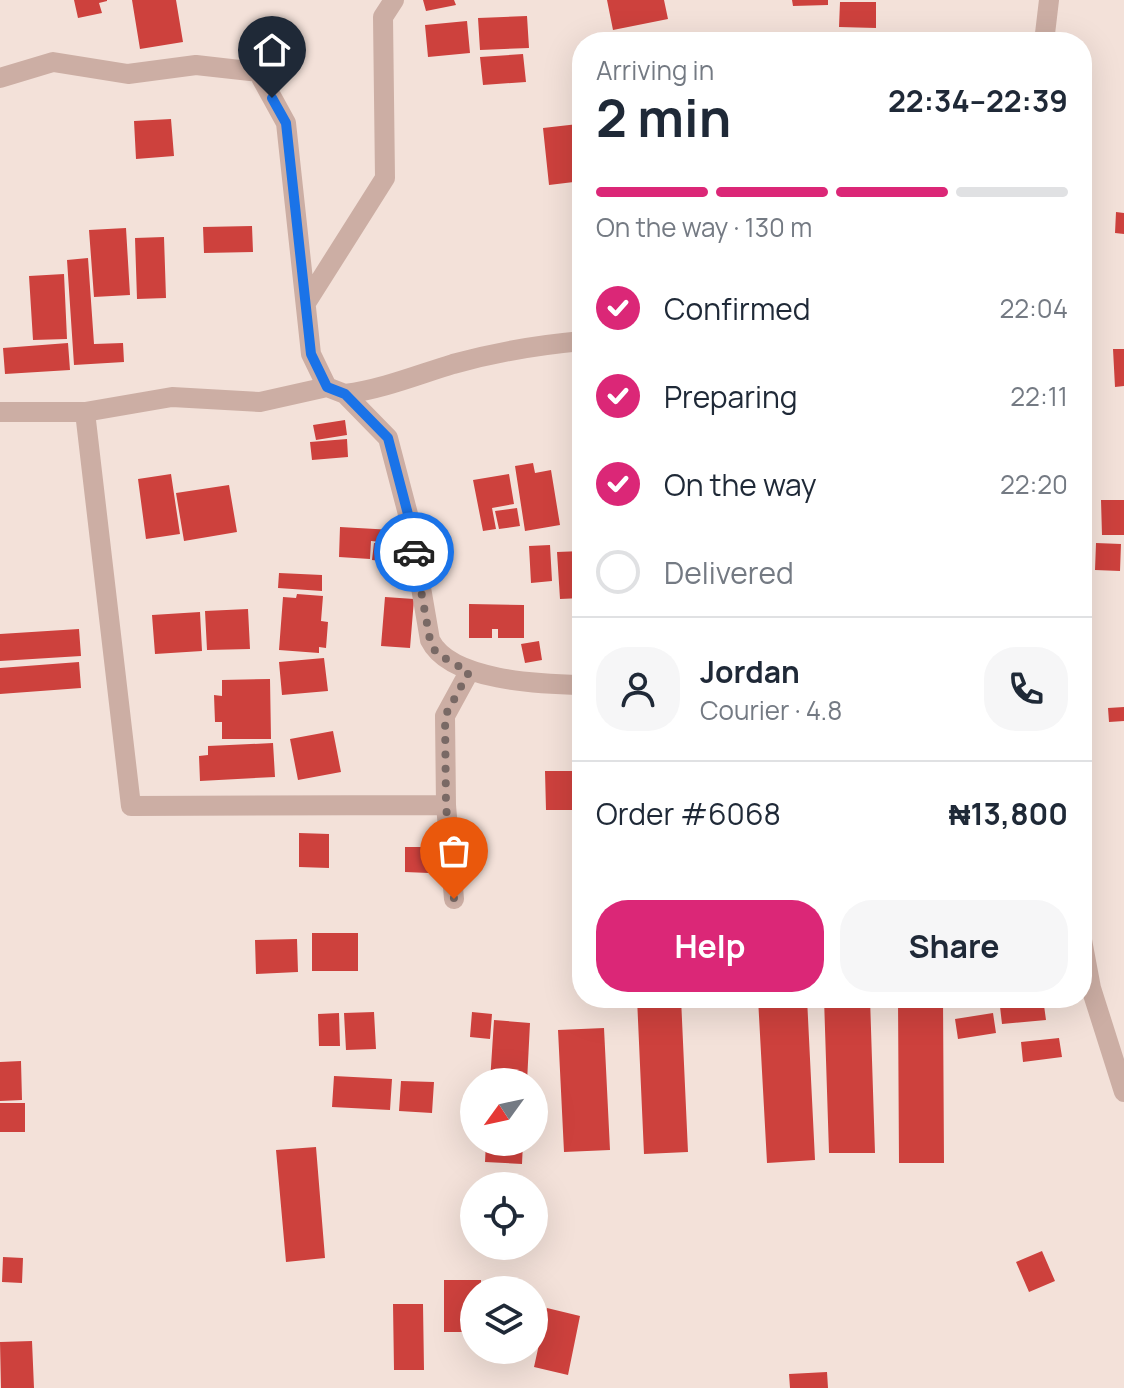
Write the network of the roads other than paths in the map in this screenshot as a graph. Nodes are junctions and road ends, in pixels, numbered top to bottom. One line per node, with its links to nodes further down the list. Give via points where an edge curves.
1 (394, 0): 5 (street, via 383,17 385,178)
2 (1049, 0): 3 (street)
3 (1045, 32)
4 (0, 78): 5 (street, via 53,62 128,74 196,65 258,72 286,123)
5 (306, 303): 7 (street, via 311,354)
6 (572, 342): 7 (street, via 527,346 374,390)
7 (336, 390): 9 (street, via 260,402 172,397); 10 (street, via 388,438 409,518 430,640 436,653)
8 (0, 412): 9 (street)
9 (85, 412): 12 (street, via 131,806)
10 (469, 672): 11 (street); 12 (street, via 445,716)
11 (572, 684)
12 (446, 805): 13 (street)
13 (454, 899)
14 (1092, 991): 15 (street)
15 (1124, 1092)

